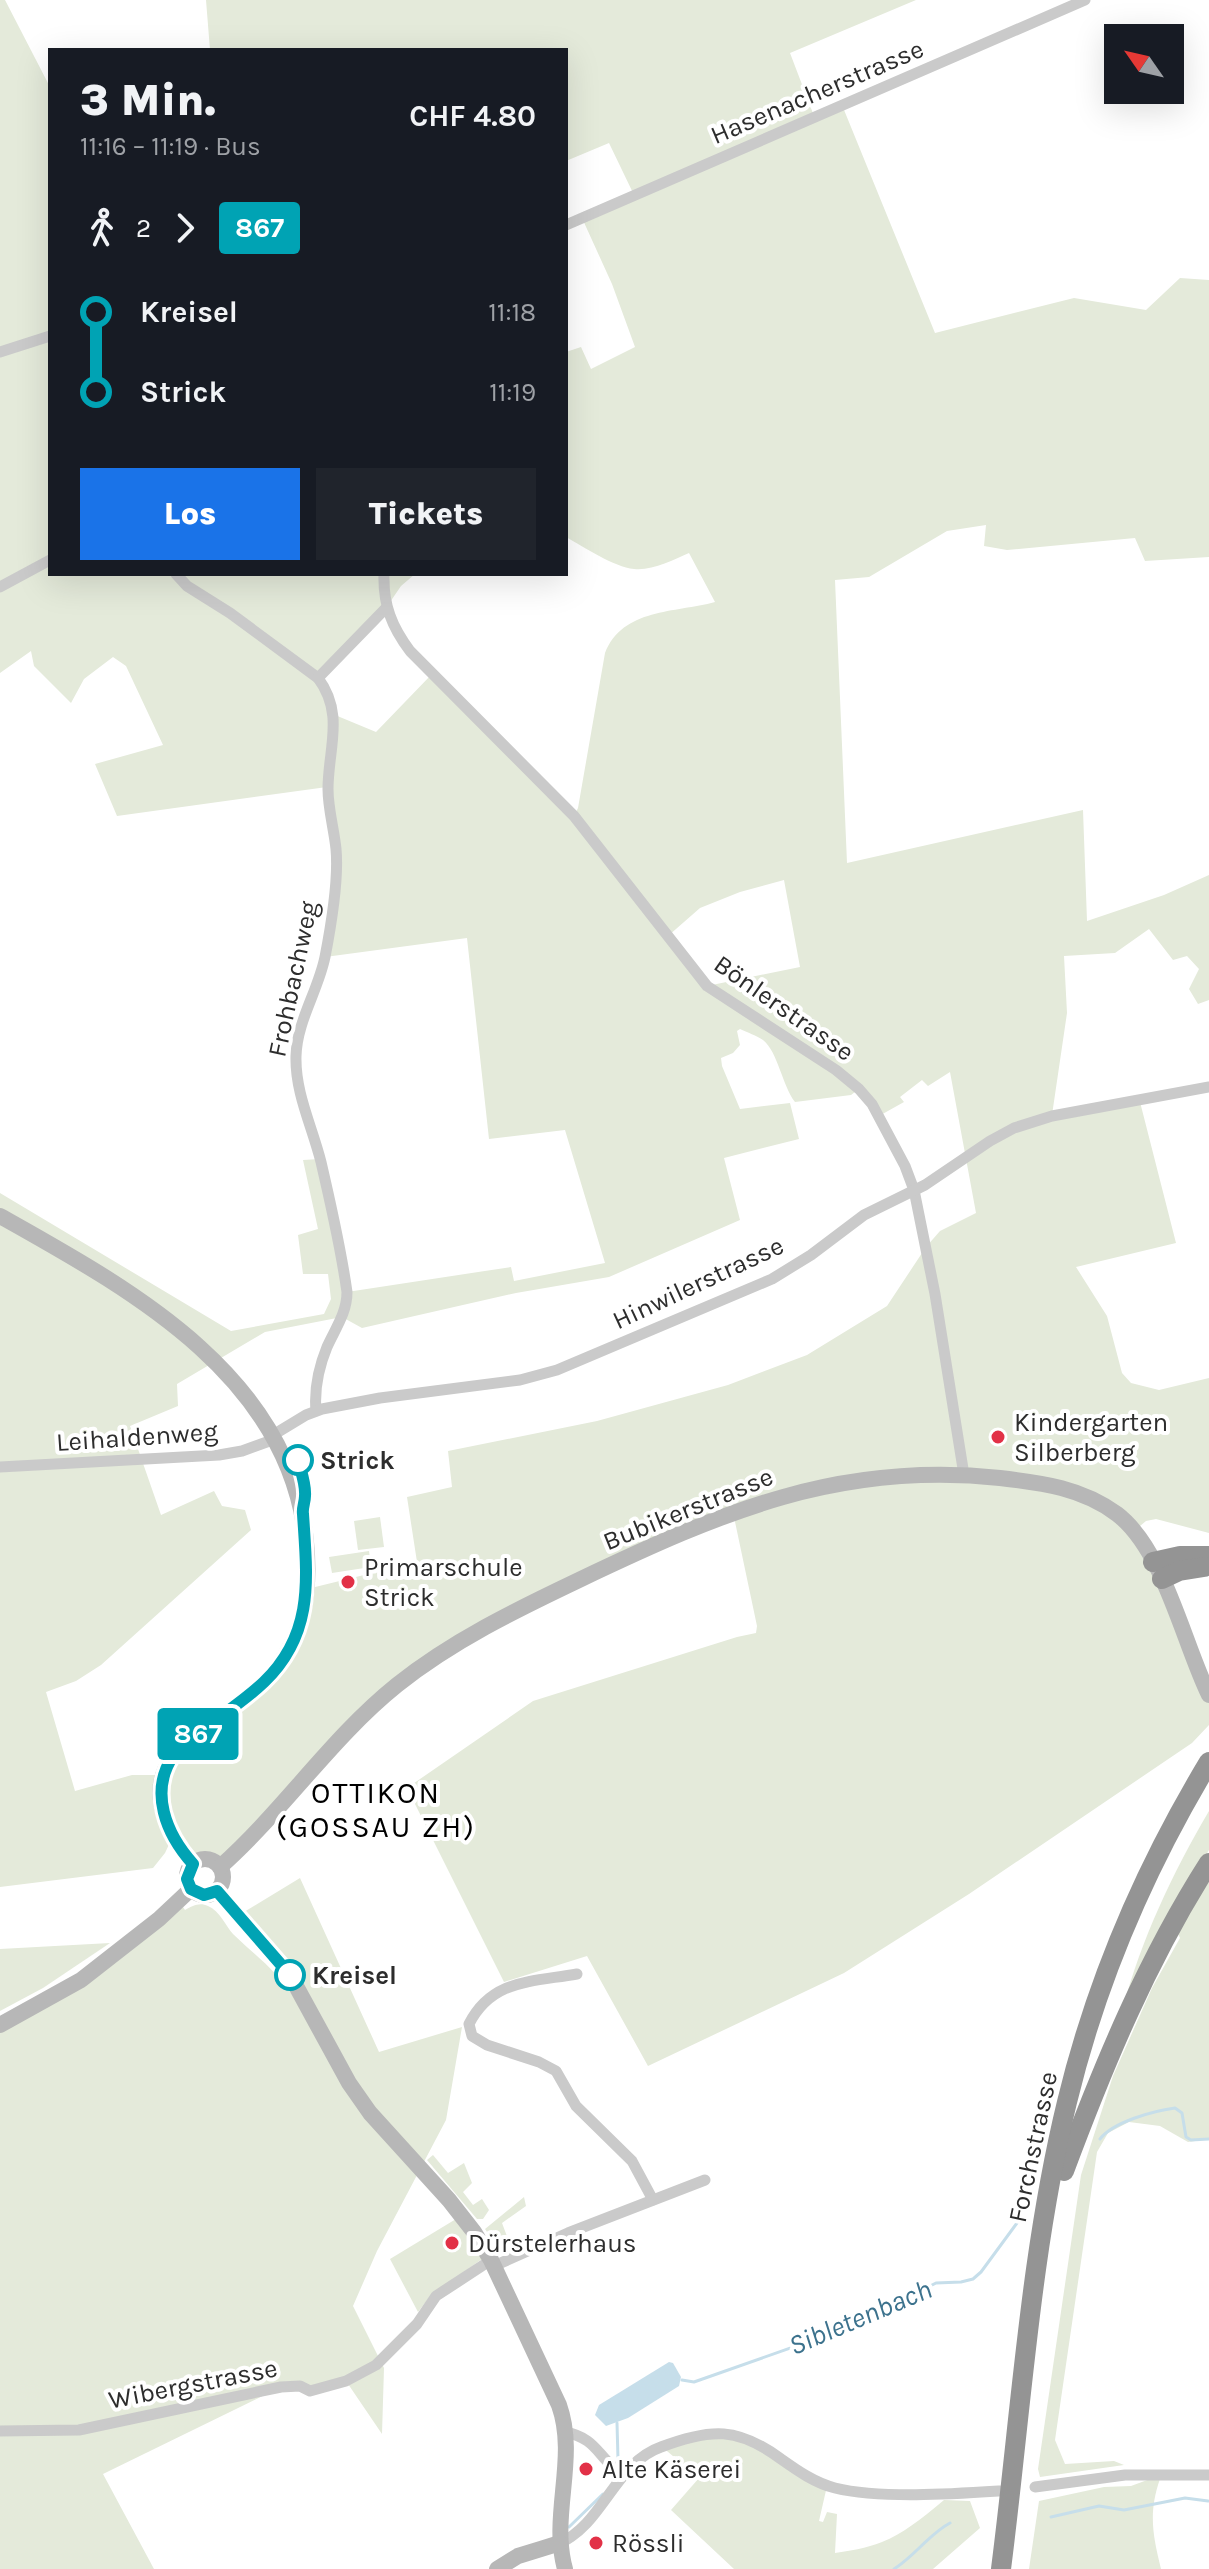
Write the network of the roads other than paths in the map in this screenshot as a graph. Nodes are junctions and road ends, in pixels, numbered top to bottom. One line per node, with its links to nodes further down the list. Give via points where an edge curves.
1 (1085, 0): 2 (street, Hasenacherstrasse)
2 (568, 224)
3 (48, 337): 4 (street)
4 (0, 352)
5 (48, 561): 8 (street)
6 (178, 576): 10 (street, Frohbachweg)
7 (384, 576): 9 (street, Bönlerstrasse)
8 (0, 587)
9 (386, 608): 10 (street); 12 (street, Bönlerstrasse, via 410,651 574,816 707,986 859,1089 883,1121)
10 (318, 678): 14 (street, Frohbachweg, via 335,716 328,787 335,883 325,957 300,1031 296,1072 320,1159 347,1296 316,1380)
11 (1209, 1087): 12 (street, Hinwilerstrasse, via 1033,1121 998,1136)
12 (914, 1190): 14 (street, Hinwilerstrasse, via 864,1215 772,1279 557,1370); 17 (street, Bönlerstrasse)
13 (0, 1216): 15 (main road, via 106,1278 191,1339 244,1390)
14 (316, 1411): 15 (street, Hinwilerstrasse)
15 (274, 1437): 16 (street, Leihaldenweg, via 219,1455); 25 (main road, via 302,1512 306,1598 298,1631 275,1671 180,1748 165,1769 160,1789 164,1814)
16 (0, 1467)
17 (964, 1475): 20 (main road, Bubikerstrasse, via 1051,1484 1084,1496 1119,1516); 26 (main road, Bubikerstrasse, via 888,1477 783,1495 664,1541 495,1621 442,1652 363,1714)
18 (1209, 1556): 20 (highway, via 1180,1556)
19 (1209, 1568): 20 (highway)
20 (1158, 1571): 21 (main road, Bubikerstrasse)
21 (1209, 1695)
22 (1209, 1762): 44 (highway, Forchstrasse, via 1157,1855 1120,1938 1068,2098 1041,2237)
23 (1209, 1785): 31 (highway, Forchstrasse, via 1156,1885 1118,1974 1086,2073)
24 (1209, 1863): 31 (highway, via 1131,2004)
25 (193, 1864): 26 (main road, via 203,1859); 27 (main road, via 187,1879)
26 (220, 1867): 28 (main road, via 224,1879)
27 (191, 1889): 28 (main road, via 204,1895); 30 (main road, via 81,1980)
28 (217, 1891): 34 (main road, via 290,1975 370,2113 458,2210)
29 (577, 1974): 33 (street, via 506,1986 478,2006 469,2024 472,2036 556,2071 576,2106 632,2161)
30 (0, 2025)
31 (1064, 2171): 45 (highway, Forchstrasse)
32 (705, 2180): 33 (street, Wibergstrasse)
33 (653, 2200): 34 (street, Wibergstrasse)
34 (492, 2263): 35 (street, Wibergstrasse, via 442,2291 376,2365 346,2381 310,2391 281,2387 79,2430); 36 (main road, via 559,2405)
35 (0, 2431)
36 (565, 2432): 37 (street, via 586,2438); 41 (main road)
37 (625, 2475): 40 (street, via 661,2446 726,2433 757,2442 807,2476 837,2488); 41 (street, via 580,2529)
38 (1209, 2475): 39 (street, via 1125,2475)
39 (1035, 2487)
40 (1000, 2491)
41 (560, 2543): 42 (main road, via 518,2556); 43 (main road)
42 (497, 2569)
43 (565, 2569)
44 (1001, 2569)
45 (1013, 2569)

